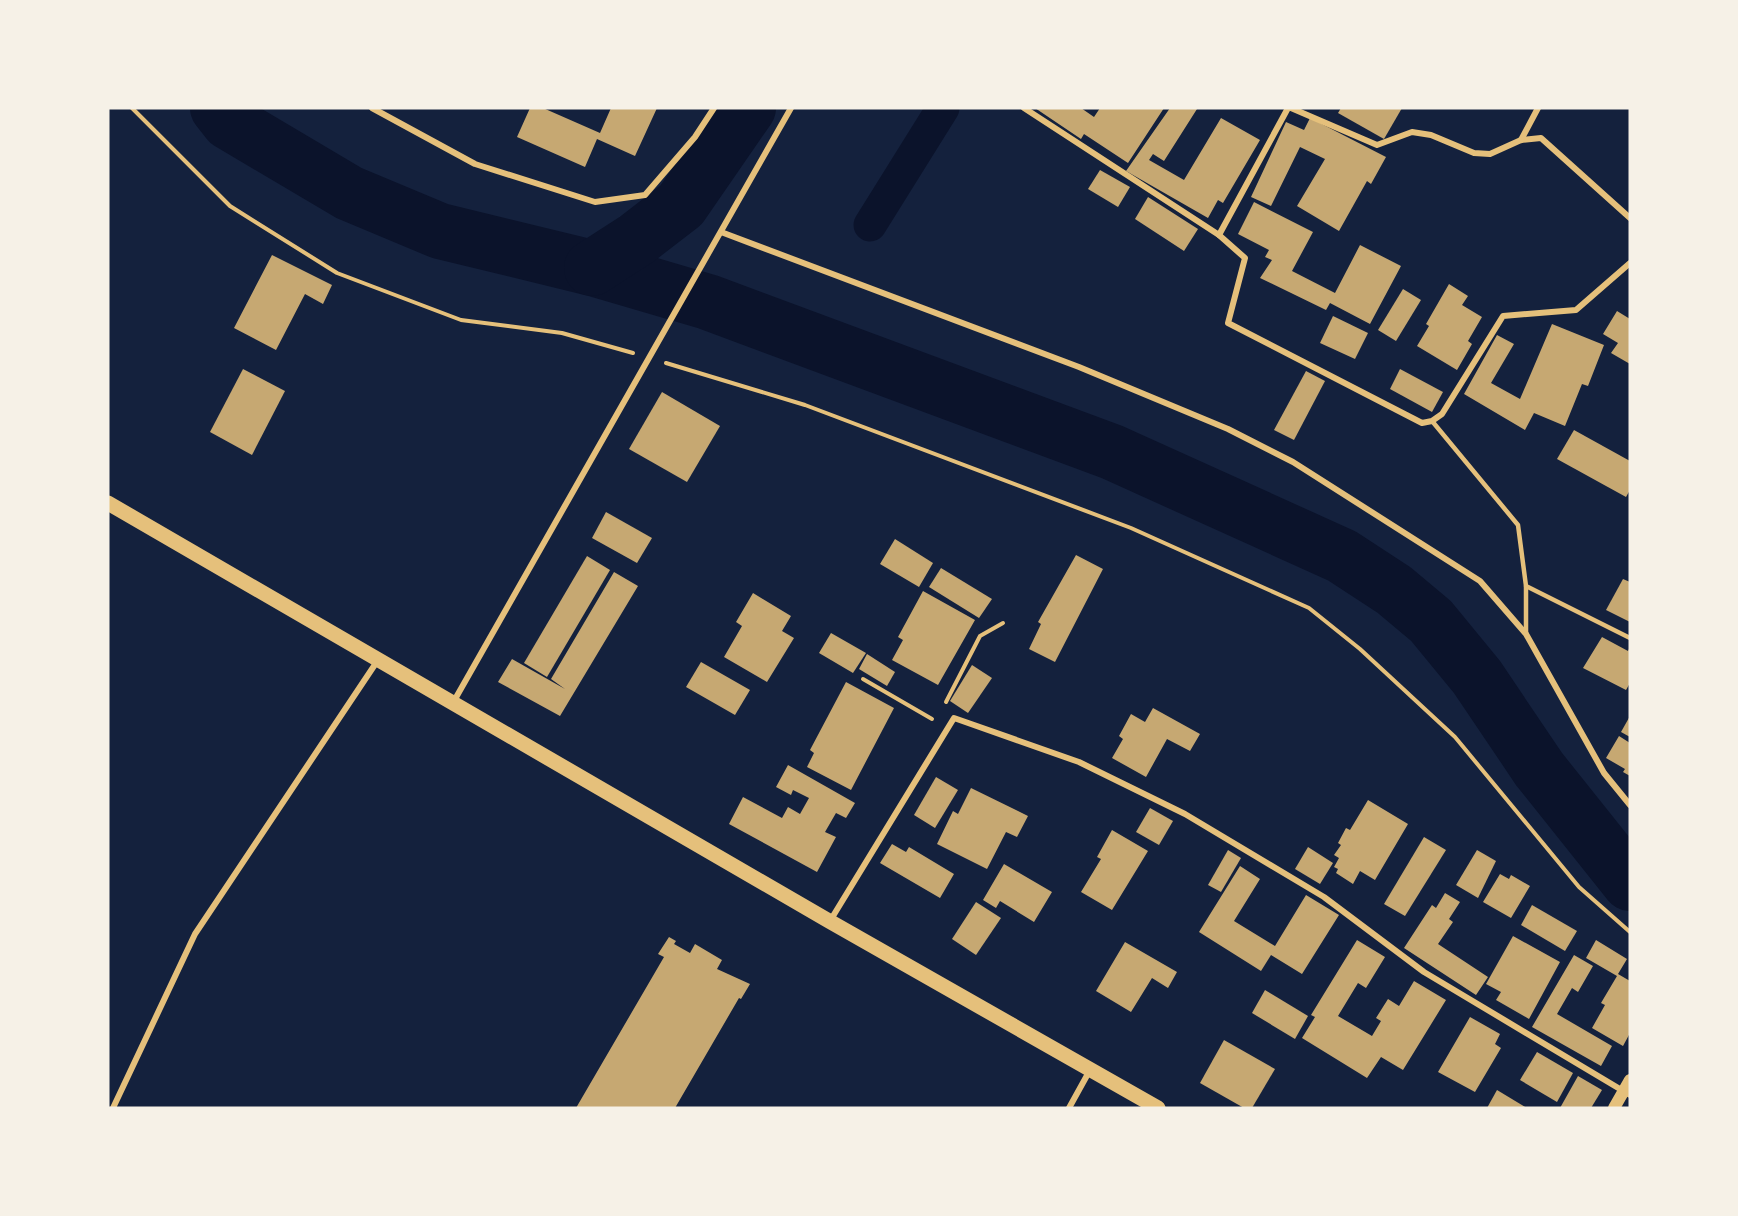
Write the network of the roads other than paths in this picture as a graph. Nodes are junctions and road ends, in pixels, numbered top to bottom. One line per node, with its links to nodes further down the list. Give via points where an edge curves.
1 (372, 108): 2 (street, via 475,164 595,202 645,195)
2 (714, 108)
3 (791, 108): 9 (street)
4 (1024, 108): 10 (street)
5 (1290, 108): 7 (street, via 1377,145 1412,132 1431,135 1474,153 1490,153); 10 (street)
6 (1538, 108): 7 (street)
7 (1521, 140): 8 (street, via 1541,138)
8 (1630, 218)
9 (721, 232): 15 (street, via 1078,367 1228,429 1293,462 1480,581); 18 (street)
10 (1220, 235): 12 (street, via 1245,258 1228,323 1394,410 1422,423)
11 (1630, 263): 12 (street, via 1576,310 1503,316 1442,414)
12 (1432, 421): 14 (lane, via 1518,525)
13 (108, 503): 17 (main road)
14 (1526, 586): 15 (lane); 16 (lane)
15 (1526, 634): 19 (street, via 1604,773)
16 (1630, 638)
17 (378, 660): 18 (main road); 23 (street, via 195,934)
18 (453, 702): 20 (main road)
19 (1630, 806)
20 (829, 921): 21 (main road); 22 (street, via 954,718 1079,762 1185,814 1324,897 1424,972)
21 (1090, 1070): 24 (street); 25 (main road)
22 (1628, 1089): 26 (main road)
23 (113, 1108)
24 (1069, 1108)
25 (1158, 1108)
26 (1614, 1108)

